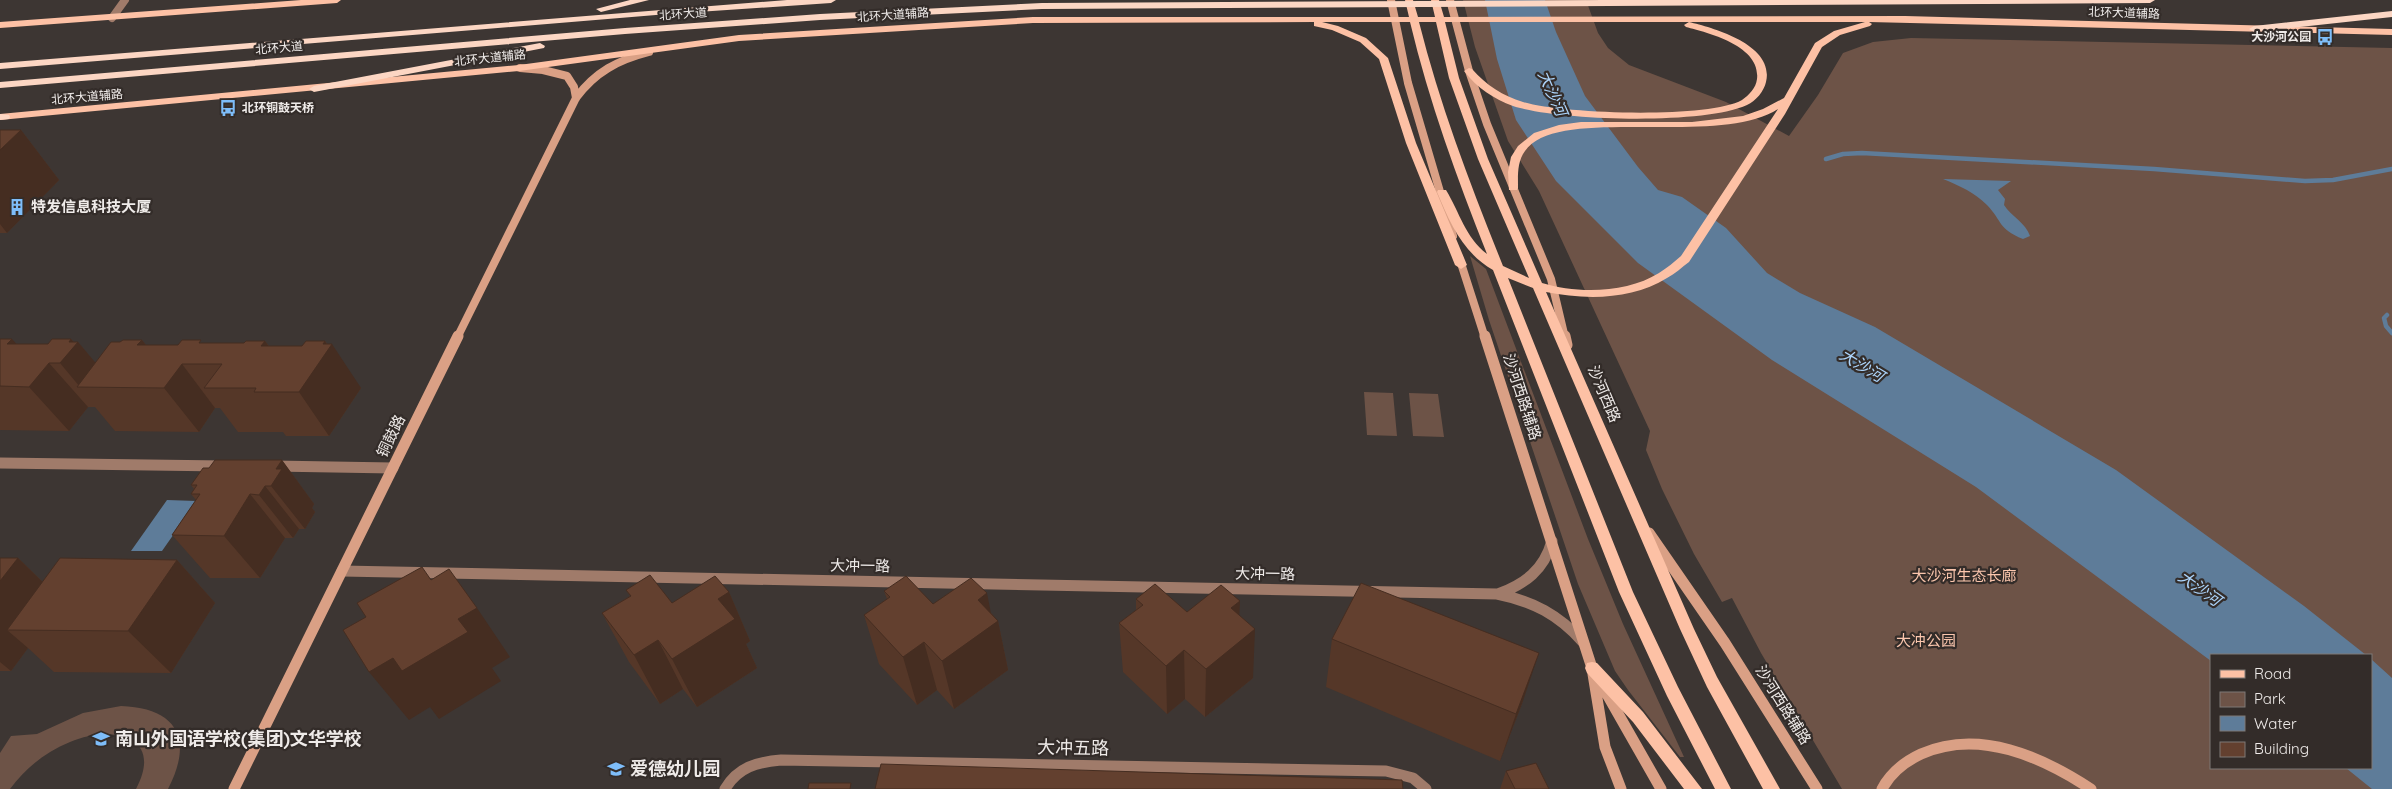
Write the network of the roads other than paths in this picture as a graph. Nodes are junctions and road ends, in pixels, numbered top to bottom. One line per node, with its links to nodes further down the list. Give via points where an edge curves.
1 (125, 0): 11 (street)
2 (337, 0): 11 (main road)
3 (644, 0): 16 (highway)
4 (831, 0): 16 (highway, 北环大道)
5 (1391, 0): 30 (main road, 沙河西路辅路, via 1408,84)
6 (1409, 0): 49 (main road, via 1428,78 1456,162 1626,592)
7 (1434, 0): 32 (main road, 沙河西路, via 1454,78 1473,133)
8 (1450, 0): 23 (main road)
9 (2150, 0): 18 (highway, 北环大道, via 1042,6 830,16)
10 (2392, 14): 17 (highway)
11 (112, 18): 15 (main road)
12 (1272, 19): 14 (main road, 北环大道辅路); 20 (main road, 北环大道辅路, via 1110,18 969,22 769,35); 31 (main road, via 1335,28 1363,40 1383,58 1411,143)
13 (1905, 19): 14 (main road, 北环大道辅路); 17 (main road, 北环大道辅路); 26 (main road, via 1865,24 1827,39 1818,46)
14 (1634, 20): 23 (main road, via 1694,26 1740,45 1754,58 1762,73 1756,92 1744,103 1708,112 1566,113 1517,104 1481,85)
15 (0, 25)
16 (477, 26): 21 (highway, 北环大道)
17 (2254, 29): 19 (main road, 北环大道辅路)
18 (625, 31): 24 (highway, 北环大道); 25 (highway)
19 (2392, 32)
20 (666, 47): 22 (main road, 北环大道辅路); 27 (main road, 铜鼓路, via 606,66 585,84)
21 (0, 66)
22 (519, 68): 25 (main road, 北环大道辅路); 27 (main road, via 567,76)
23 (1469, 71): 29 (main road)
24 (0, 85)
25 (314, 89): 28 (main road, 北环大道辅路)
26 (1791, 94): 29 (main road, via 1770,112 1729,123 1591,124 1562,128 1528,141 1516,156); 30 (main road, via 1685,259 1647,285 1593,294 1534,284 1492,264 1473,248 1463,236)
27 (576, 98): 36 (main road, 铜鼓路)
28 (2, 117)
29 (1513, 188): 32 (main road, via 1551,279)
30 (1442, 192): 31 (main road, 沙河西路辅路)
31 (1461, 265): 38 (main road, 沙河西路辅路)
32 (1570, 356): 37 (main road, 沙河西路)
33 (0, 463): 34 (street)
34 (235, 466)
35 (264, 466): 36 (street)
36 (393, 468): 39 (main road, 铜鼓路)
37 (1636, 514): 50 (main road, 沙河西路, via 1712,682); 51 (main road, 沙河西路辅路, via 1725,643)
38 (1552, 541): 40 (street, 大冲一路, via 1546,561 1536,574 1519,586); 41 (main road, 沙河西路辅路)
39 (342, 571): 40 (street, 大冲一路); 43 (main road, 铜鼓路)
40 (1497, 594): 41 (street, 大冲一路, via 1527,600 1554,614)
41 (1583, 642): 42 (main road, 沙河西路辅路)
42 (1592, 668): 46 (main road, via 1603,742); 47 (main road, 沙河西路辅路); 48 (main road, via 1638,717)
43 (234, 789)
44 (725, 789): 45 (street, 大冲五路, via 734,774 742,769 781,760 1386,771 1413,778)
45 (1426, 789)
46 (1621, 789)
47 (1661, 789)
48 (1694, 789)
49 (1723, 789)
50 (1772, 789)
51 (1817, 789)
52 (1882, 789): 53 (main road, via 1901,765 1921,753 1946,746 1974,744 2003,748 2035,758)
53 (2091, 789)

